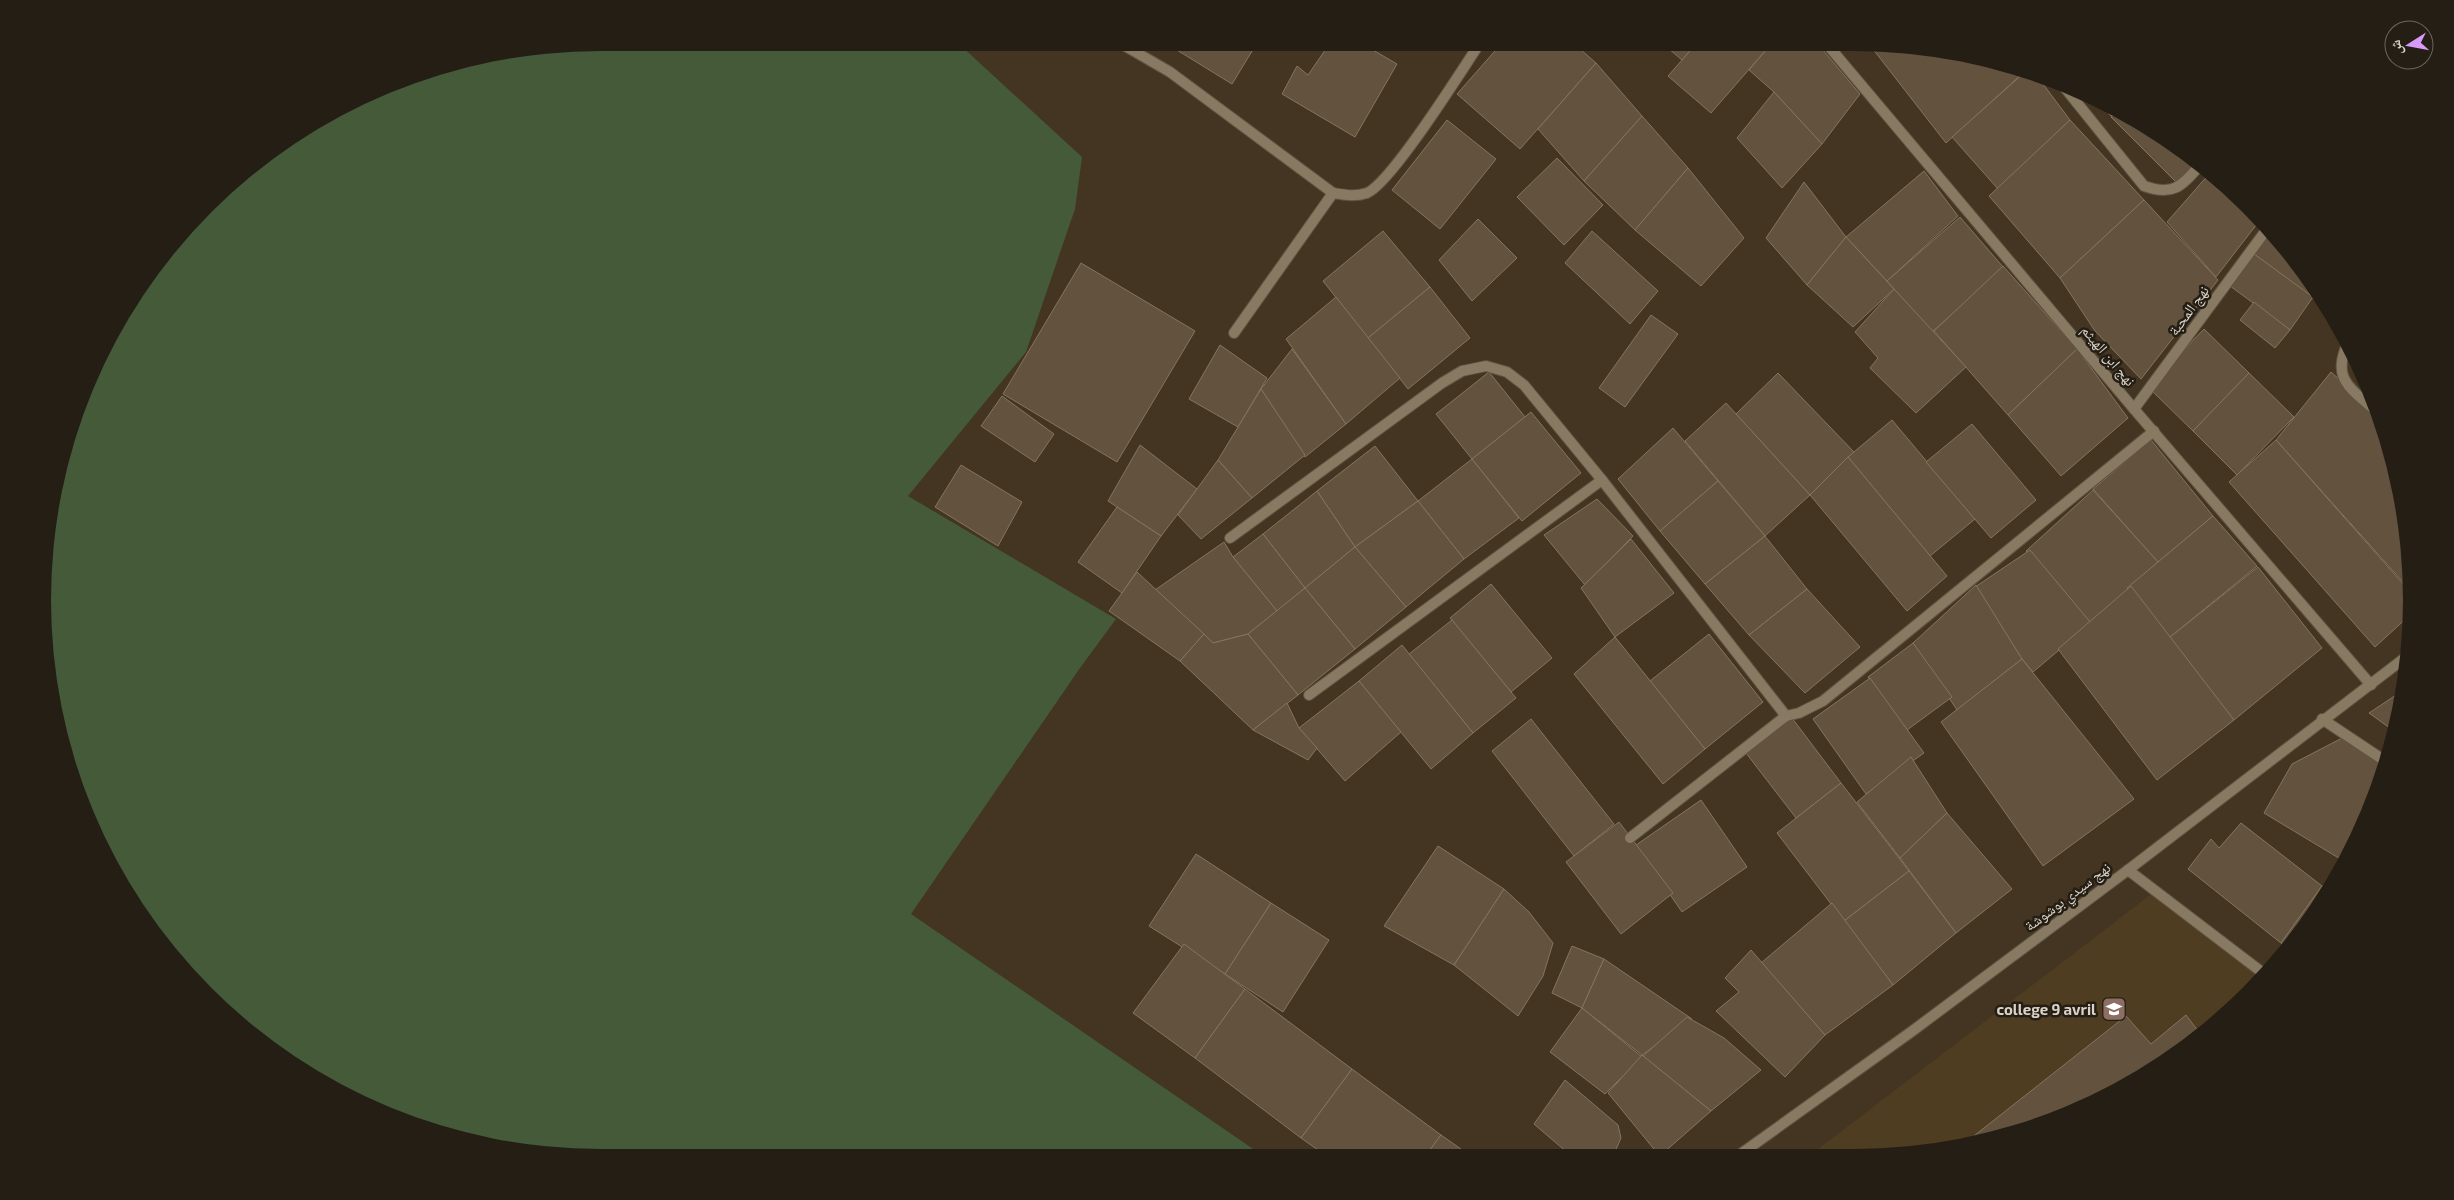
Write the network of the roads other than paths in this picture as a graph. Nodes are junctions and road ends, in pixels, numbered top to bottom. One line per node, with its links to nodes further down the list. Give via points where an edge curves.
1 (1135, 51): 6 (street, via 1170,72)
2 (1474, 51): 6 (street, via 1382,181 1368,192 1352,196)
3 (1834, 51): 11 (street, نهج ابن الهيثم)
4 (2072, 97): 5 (street, via 2144,186 2163,191 2174,189 2185,183)
5 (2195, 171)
6 (1333, 193): 8 (street)
7 (2263, 234): 11 (street, نهج المحبة)
8 (1234, 333)
9 (2344, 353): 10 (street, via 2340,369 2345,382)
10 (2365, 401)
11 (2134, 409): 12 (street, نهج ابن الهيثم)
12 (2154, 431): 16 (street, نهج ابن الهيثم); 18 (street, via 1823,701)
13 (1602, 480): 14 (street, via 1524,385 1507,372 1486,366 1462,371 1442,383); 17 (street); 18 (street)
14 (1230, 538)
15 (2399, 663): 16 (street, نهج سيدي بوشوشة)
16 (2371, 685): 19 (street, نهج سيدي بوشوشة)
17 (1310, 695)
18 (1786, 716): 21 (street)
19 (2322, 719): 20 (street); 22 (street, نهج سيدي بوشوشة)
20 (2379, 757)
21 (1630, 838)
22 (2128, 870): 23 (street); 24 (street, نهج سيدي بوشوشة)
23 (2259, 970)
24 (1748, 1149)

